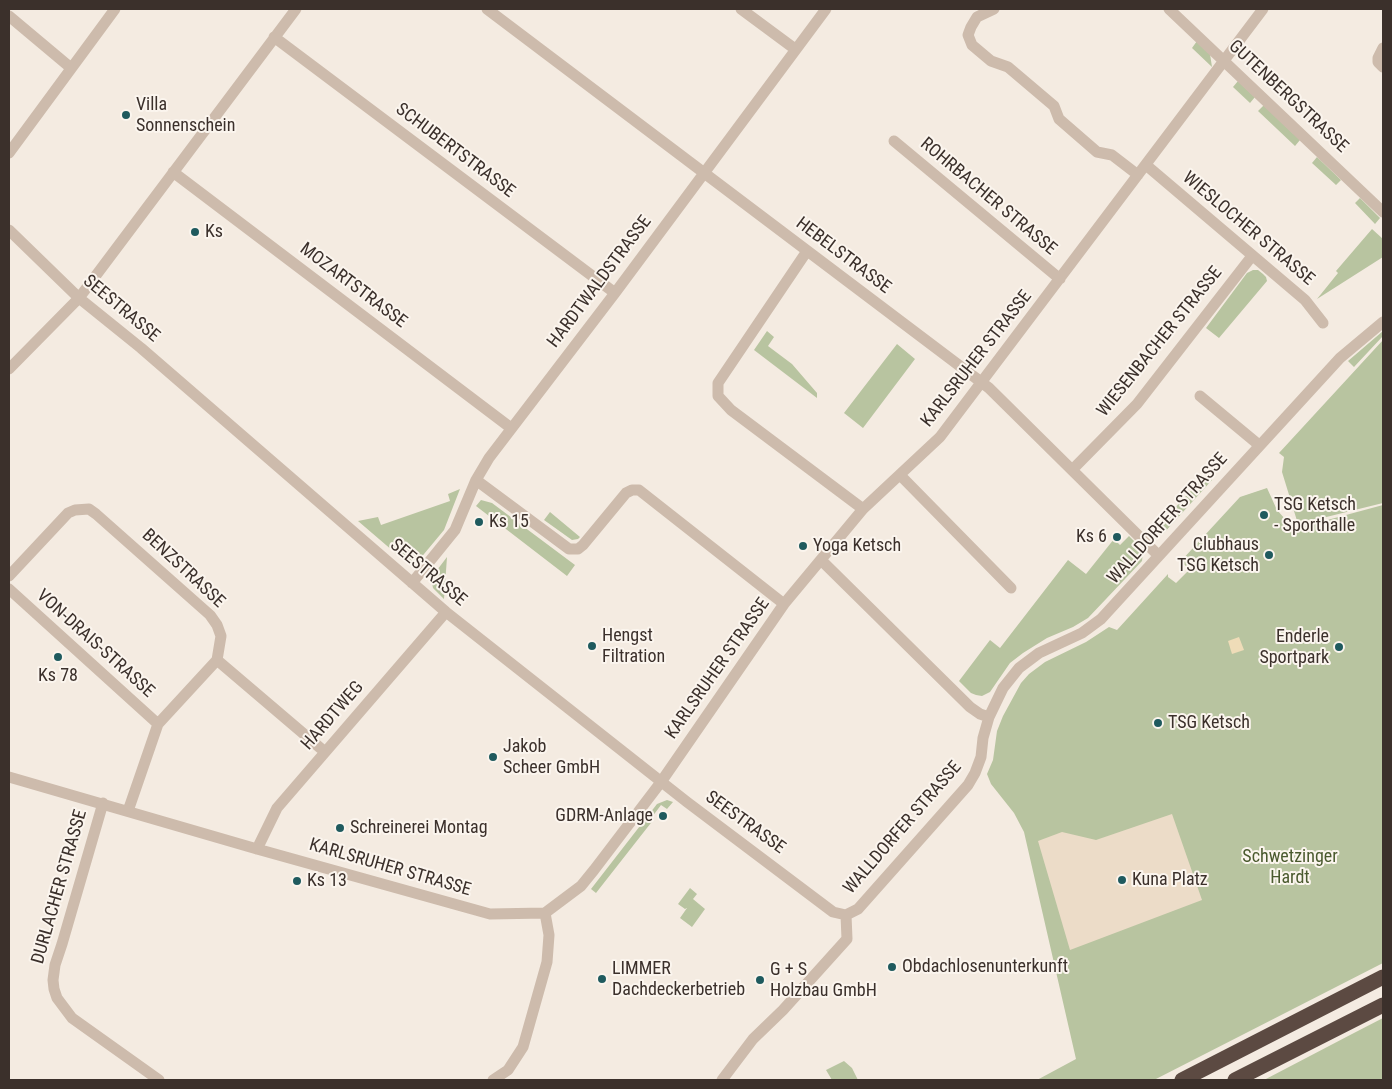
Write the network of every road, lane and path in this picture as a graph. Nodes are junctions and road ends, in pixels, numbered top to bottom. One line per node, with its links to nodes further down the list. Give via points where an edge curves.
1 (114, 9): 15 (street)
2 (296, 9): 10 (street)
3 (488, 9): 20 (street, HEBELSTRASSE)
4 (741, 9): 12 (street)
5 (826, 9): 12 (street, HARDTWALDSTRASSE)
6 (994, 9): 21 (street, via 977,17 970,27 968,35 972,45 991,62 1008,67 1054,106 1060,119 1097,152 1112,155)
7 (1169, 9): 13 (street, GUTENBERGSTRASSE)
8 (1262, 9): 13 (street, KARLSRUHER STRASSE)
9 (9, 16): 15 (street)
10 (274, 37): 19 (street); 27 (street, SCHUBERTSTRASSE)
11 (1383, 48): 14 (street, via 1378,58)
12 (795, 49): 20 (street, HARDTWALDSTRASSE)
13 (1224, 60): 18 (street, KARLSRUHER STRASSE); 22 (street, GUTENBERGSTRASSE)
14 (1383, 67)
15 (71, 68): 17 (street)
16 (894, 141): 26 (street, ROHRBACHER STRASSE)
17 (9, 153)
18 (1146, 165): 21 (street, KARLSRUHER STRASSE); 25 (street, WIESLOCHER STRASSE)
19 (173, 172): 28 (street); 34 (street, MOZARTSTRASSE)
20 (704, 172): 24 (street, HEBELSTRASSE); 27 (street, HARDTWALDSTRASSE)
21 (1138, 175): 26 (street, KARLSRUHER STRASSE)
22 (1383, 212)
23 (9, 230): 28 (street, SEESTRASSE)
24 (808, 251): 32 (street, HEBELSTRASSE); 39 (street, via 718,383 718,396 731,410)
25 (1252, 256): 30 (street, WIESLOCHER STRASSE, via 1305,300); 36 (street, WIESENBACHER STRASSE, via 1137,404)
26 (1060, 280): 32 (street, KARLSRUHER STRASSE)
27 (615, 293): 34 (street, HARDTWALDSTRASSE)
28 (79, 298): 31 (street); 43 (street, SEESTRASSE)
29 (1383, 322): 35 (street, WALLDORFER STRASSE, via 1340,358)
30 (1323, 323)
31 (9, 369)
32 (982, 383): 36 (street, HEBELSTRASSE); 37 (street, KARLSRUHER STRASSE, via 940,437)
33 (1200, 396): 35 (street)
34 (511, 428): 38 (street, HARDTWALDSTRASSE)
35 (1259, 445): 40 (street, WALLDORFER STRASSE)
36 (1072, 470): 40 (street, HEBELSTRASSE)
37 (900, 475): 39 (street, KARLSRUHER STRASSE); 44 (street)
38 (476, 480): 43 (street, HARDTWALDSTRASSE, via 455,530); 46 (street, via 569,549 583,545 626,493 639,490)
39 (863, 509): 41 (street, KARLSRUHER STRASSE)
40 (1158, 555): 49 (street, WALLDORFER STRASSE, via 1100,620 1082,634 1039,653 1019,668 1003,688)
41 (821, 560): 46 (street, KARLSRUHER STRASSE); 49 (street, via 970,707)
42 (9, 576): 48 (street, BENZSTRASSE, via 68,513 89,509 210,615 221,636)
43 (412, 583): 47 (street, SEESTRASSE)
44 (1011, 588)
45 (9, 589): 50 (street, VON-DRAIS-STRASSE)
46 (784, 604): 53 (street, KARLSRUHER STRASSE)
47 (446, 612): 51 (street, HARDTWEG); 53 (street, SEESTRASSE)
48 (217, 660): 50 (street); 51 (street)
49 (989, 717): 58 (street, WALLDORFER STRASSE, via 981,757 968,785 858,909)
50 (158, 724): 55 (street)
51 (325, 752): 56 (street, HARDTWEG, via 277,808)
52 (9, 777): 54 (street, KARLSRUHER STRASSE)
53 (661, 782): 57 (street, KARLSRUHER STRASSE, via 581,886); 58 (street, SEESTRASSE, via 833,912)
54 (103, 803): 55 (street, KARLSRUHER STRASSE); 61 (street, DURLACHER STRASSE, via 52,980 57,998 72,1018)
55 (128, 811): 56 (street, KARLSRUHER STRASSE)
56 (257, 849): 57 (street, KARLSRUHER STRASSE, via 490,914)
57 (545, 913): 62 (street, via 549,936 547,962 523,1047 508,1070)
58 (846, 915): 63 (street, WALLDORFER STRASSE, via 847,939 753,1039)
59 (1383, 977): 64 (highway)
60 (1383, 1004): 65 (highway)
61 (159, 1080)
62 (493, 1080)
63 (722, 1080)
64 (1182, 1080)
65 (1235, 1080)

